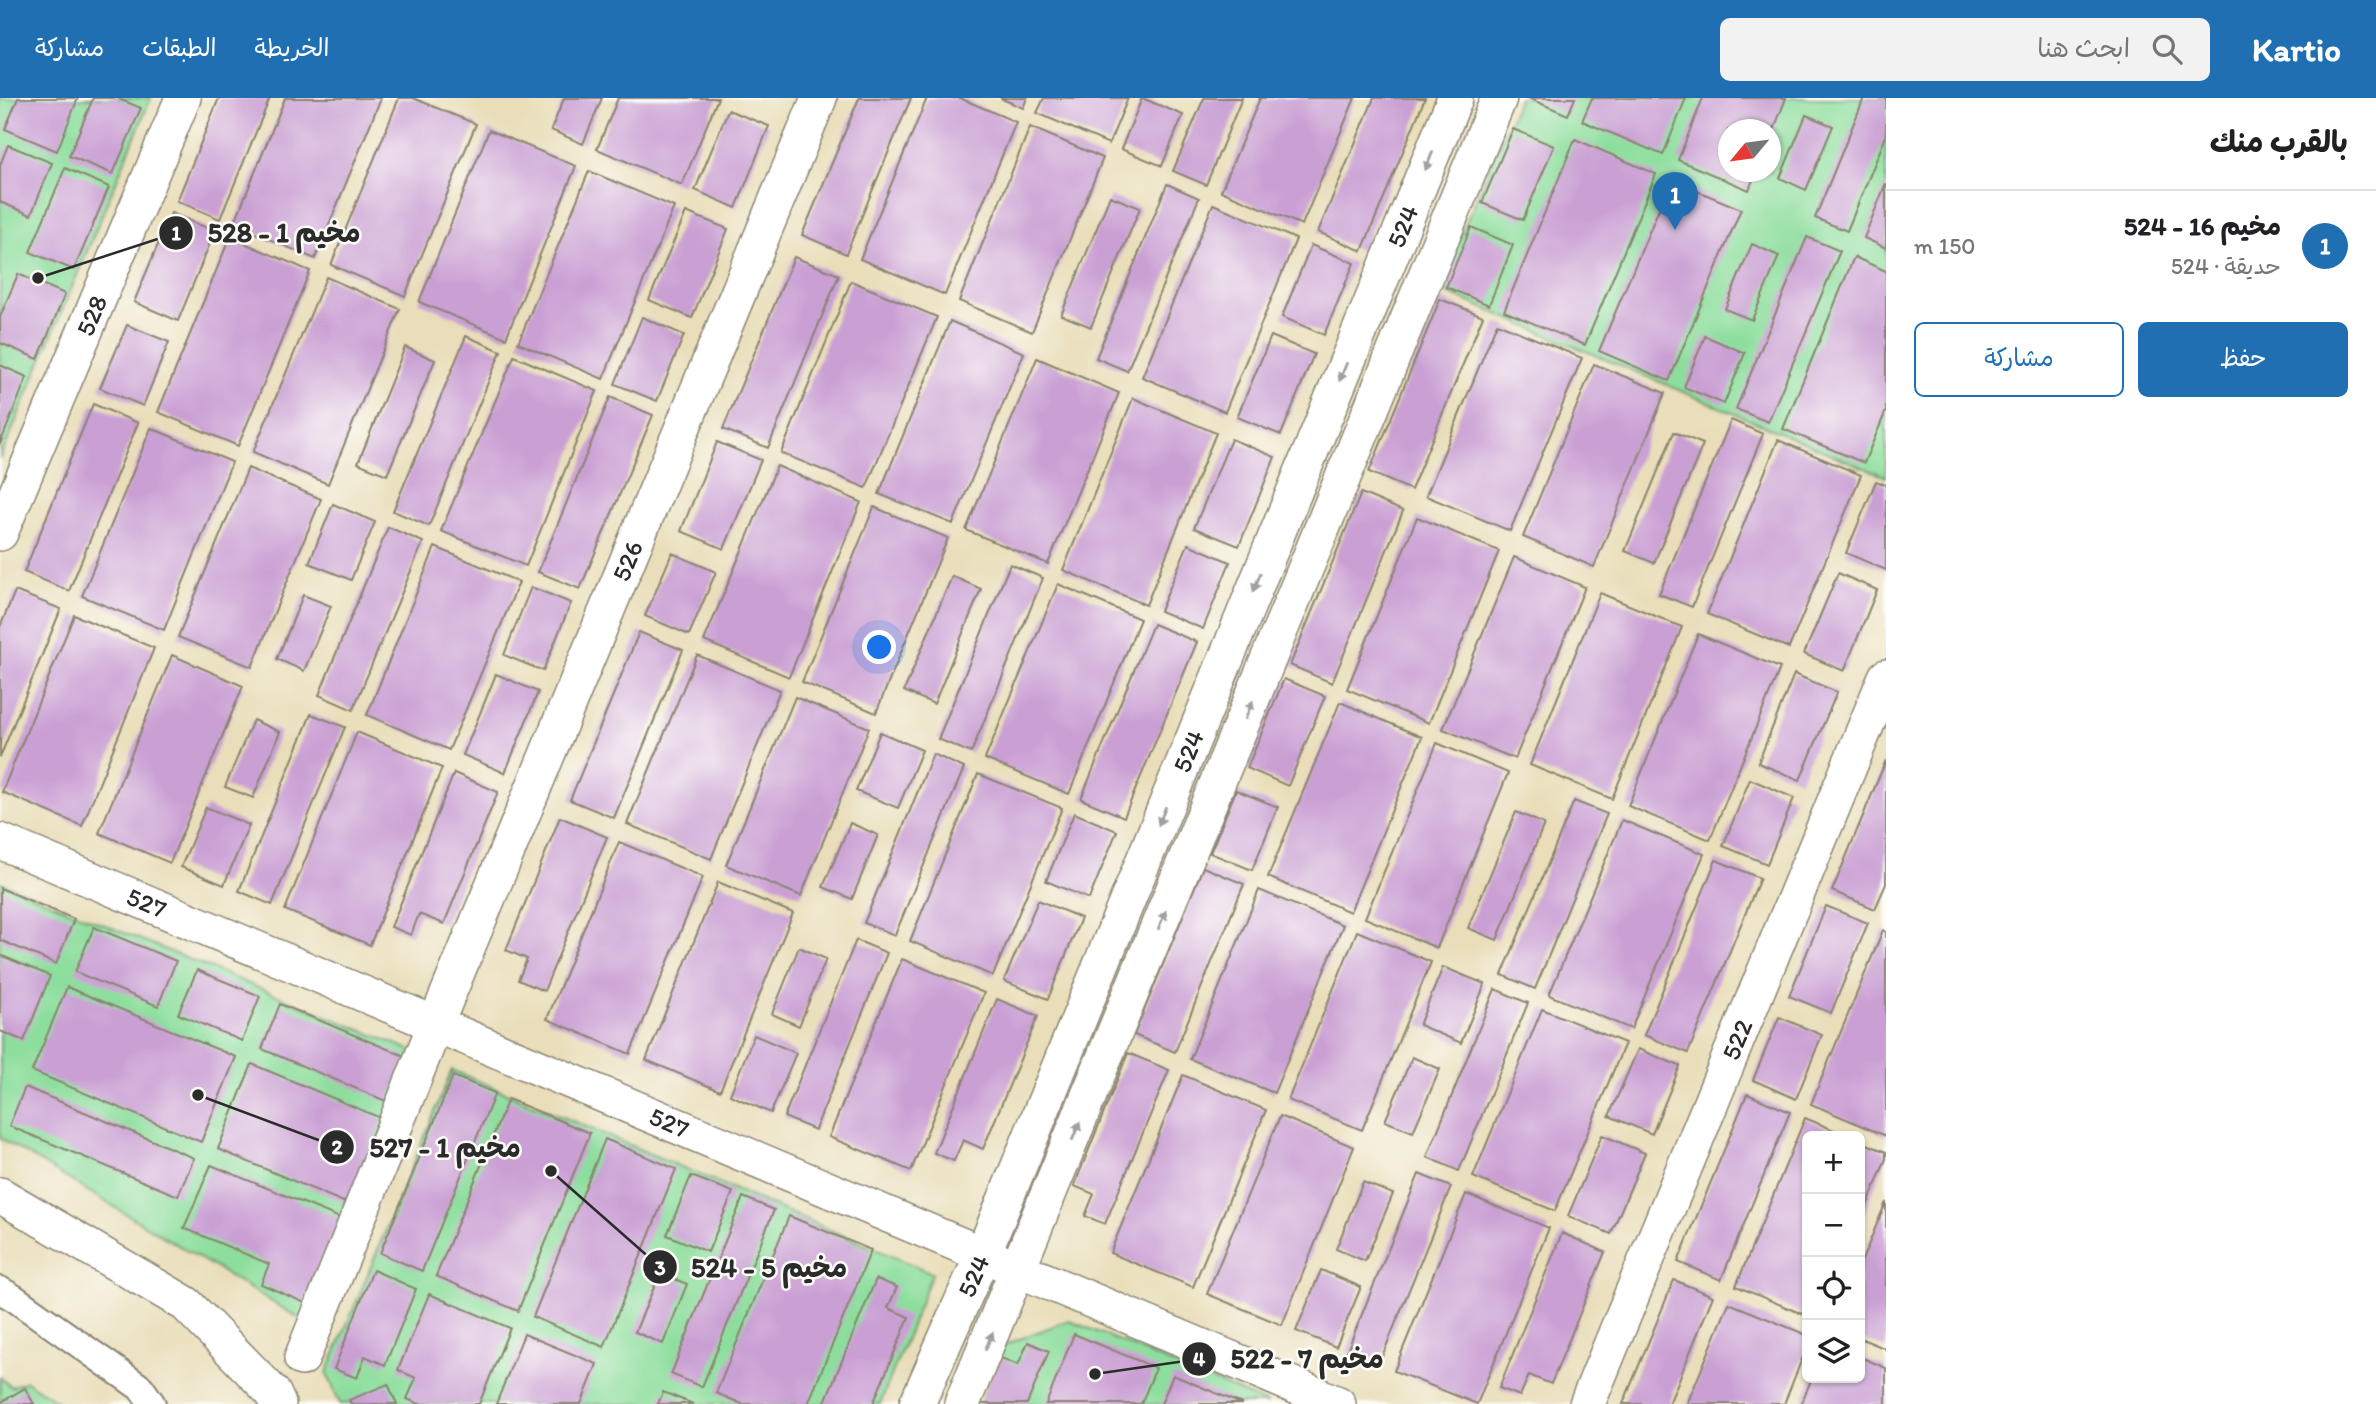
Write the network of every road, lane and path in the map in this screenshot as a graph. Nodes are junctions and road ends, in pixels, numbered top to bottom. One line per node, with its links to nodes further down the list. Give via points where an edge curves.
1 (183, 98): 5 (street, 528)
2 (819, 98): 8 (street, 526)
3 (1455, 98): 10 (street, 524, one-way to 10)
4 (1499, 98): 11 (street, 524, one-way to 4)
5 (0, 533)
6 (1886, 677): 19 (street, 522)
7 (0, 841): 8 (street, 527)
8 (436, 1023): 10 (street, 527); 13 (street, 526)
9 (0, 1195): 15 (street, via 186,1304 273,1393)
10 (983, 1254): 11 (street, 527); 16 (street, 524)
11 (1019, 1269): 17 (street, 524, one-way to 11); 18 (street, 527)
12 (0, 1290): 14 (street, via 141,1388)
13 (302, 1358)
14 (152, 1404)
15 (278, 1404)
16 (917, 1404)
17 (962, 1404)
18 (1338, 1404)
19 (1587, 1404)

